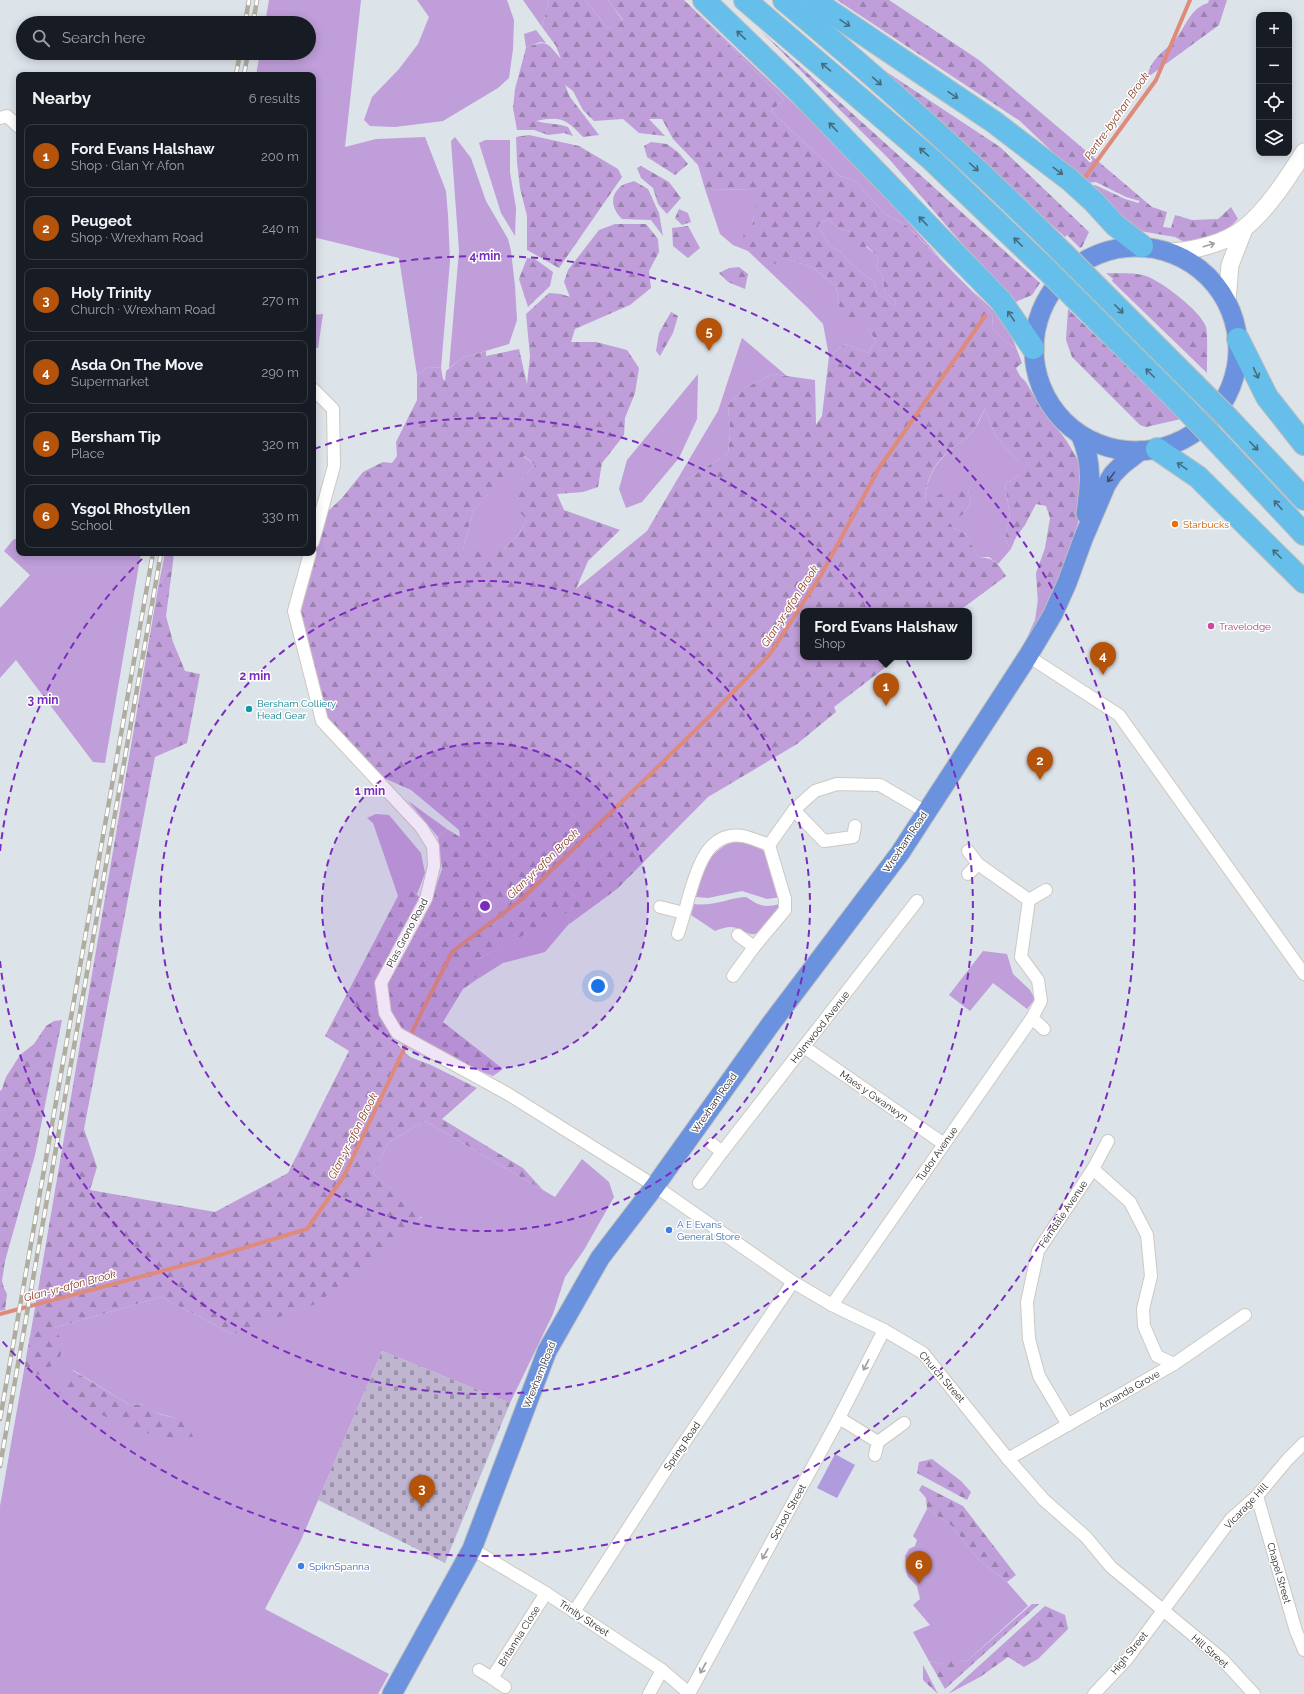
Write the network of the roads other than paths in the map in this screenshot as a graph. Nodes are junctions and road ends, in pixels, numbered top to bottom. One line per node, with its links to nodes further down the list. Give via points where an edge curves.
1 (704, 0): 13 (highway, one-way to 1, via 1001,301 794,87)
2 (745, 0): 20 (highway, one-way to 2, bridge, via 1178,401 932,160)
3 (784, 0): 18 (highway, one-way to 18, bridge, via 1012,202 1227,417)
4 (813, 0): 9 (highway, one-way to 9, via 994,122 1070,180 1115,226)
5 (0, 118): 6 (street, via 7,116)
6 (16, 125)
7 (1304, 152): 8 (main road, via 1288,177)
8 (1244, 229): 10 (main road, one-way to 8, via 1218,242); 11 (main road, via 1230,265)
9 (1142, 246): 10 (main road); 13 (main road, via 1109,250 1078,264 1054,286 1039,316)
10 (1171, 252): 11 (main road, via 1203,271)
11 (1227, 300): 12 (main road)
12 (1238, 338): 16 (highway, one-way to 16, via 1267,397); 17 (main road, via 1236,370 1231,388 1219,409 1202,427 1181,441)
13 (1033, 348): 15 (main road, via 1039,382 1055,413)
14 (316, 392): 19 (street, via 333,409 334,466)
15 (1081, 436): 17 (main road, via 1109,448); 21 (main road, Wrexham Road, via 1087,451 1090,483)
16 (1304, 444)
17 (1148, 450): 21 (main road, Wrexham Road, one-way to 21, via 1122,465 1113,474); 23 (highway, one-way to 17, via 1198,477)
18 (1304, 498)
19 (316, 531)
20 (1304, 534)
21 (1083, 540): 24 (main road, Wrexham Road, via 1053,614)
22 (309, 556): 49 (street, Plas Grono Road, via 294,612 322,722 421,827 433,846 434,866 426,899 380,983 384,1013 400,1035 508,1094)
23 (1304, 582)
24 (1028, 656): 26 (main road, Wrexham Road); 40 (street, via 1118,715)
25 (794, 810): 26 (street, via 815,791 844,784 880,785); 27 (street, via 824,841 853,837); 28 (street)
26 (926, 812): 49 (main road, Wrexham Road, via 900,853 770,1025)
27 (854, 826)
28 (769, 845): 36 (street, via 743,836 733,836 711,846 695,874); 39 (street, via 785,899 785,910)
29 (968, 851): 30 (street)
30 (978, 864): 31 (street); 33 (street)
31 (968, 874)
32 (1046, 890): 33 (street)
33 (1029, 900): 42 (street, Tudor Avenue, via 1021,957 1038,980 1041,1001)
34 (917, 901): 44 (street, Holmwood Avenue)
35 (660, 907): 36 (street)
36 (684, 913): 37 (street)
37 (678, 934)
38 (738, 935): 39 (street)
39 (754, 947): 41 (street)
40 (1304, 974)
41 (733, 976)
42 (1032, 1018): 43 (street); 46 (street, Tudor Avenue)
43 (1044, 1029)
44 (804, 1047): 46 (street, Maes y Gwanwyn); 48 (street, Holmwood Avenue, via 717,1148)
45 (1108, 1141): 47 (street, Ferndale Avenue)
46 (944, 1144): 51 (street, Tudor Avenue)
47 (1093, 1169): 54 (street, via 1130,1202 1147,1235 1151,1276 1144,1309 1144,1326 1157,1356); 57 (street, Ferndale Avenue, via 1038,1250 1027,1302 1029,1340 1039,1376)
48 (699, 1183)
49 (655, 1186): 50 (street, Church Street); 63 (main road, Wrexham Road, via 600,1258 547,1351)
50 (793, 1282): 51 (street, Church Street); 66 (street, Spring Road)
51 (832, 1304): 53 (street, Church Street)
52 (1245, 1315): 54 (street, Amanda Grove)
53 (884, 1330): 55 (street, School Street, one-way to 55); 61 (street, Church Street, via 923,1353)
54 (1174, 1364): 57 (street, Amanda Grove)
55 (839, 1418): 58 (street); 72 (street, School Street, one-way to 72)
56 (904, 1423): 58 (street)
57 (1068, 1426): 61 (street, Amanda Grove)
58 (878, 1442): 60 (street)
59 (1304, 1443): 62 (street, Vicarage Hill)
60 (875, 1455)
61 (1008, 1459): 65 (street, Church Street, via 1044,1500 1086,1537 1111,1567)
62 (1257, 1496): 65 (street, Vicarage Hill, via 1231,1519); 67 (street, Chapel Street, via 1296,1631)
63 (472, 1549): 64 (street, Trinity Street); 73 (main road, Wrexham Road)
64 (546, 1593): 66 (street, Trinity Street); 70 (street, Britannia Close)
65 (1162, 1611): 75 (street, High Street, via 1126,1659); 76 (street, Hill Street, via 1222,1659)
66 (574, 1612): 69 (street, Trinity Street)
67 (1304, 1650)
68 (479, 1670): 70 (street)
69 (662, 1670): 72 (street, Trinity Street); 74 (street)
70 (492, 1678): 71 (street)
71 (505, 1687)
72 (690, 1693)
73 (392, 1694)
74 (649, 1694)
75 (1094, 1694)
76 (1254, 1694)

